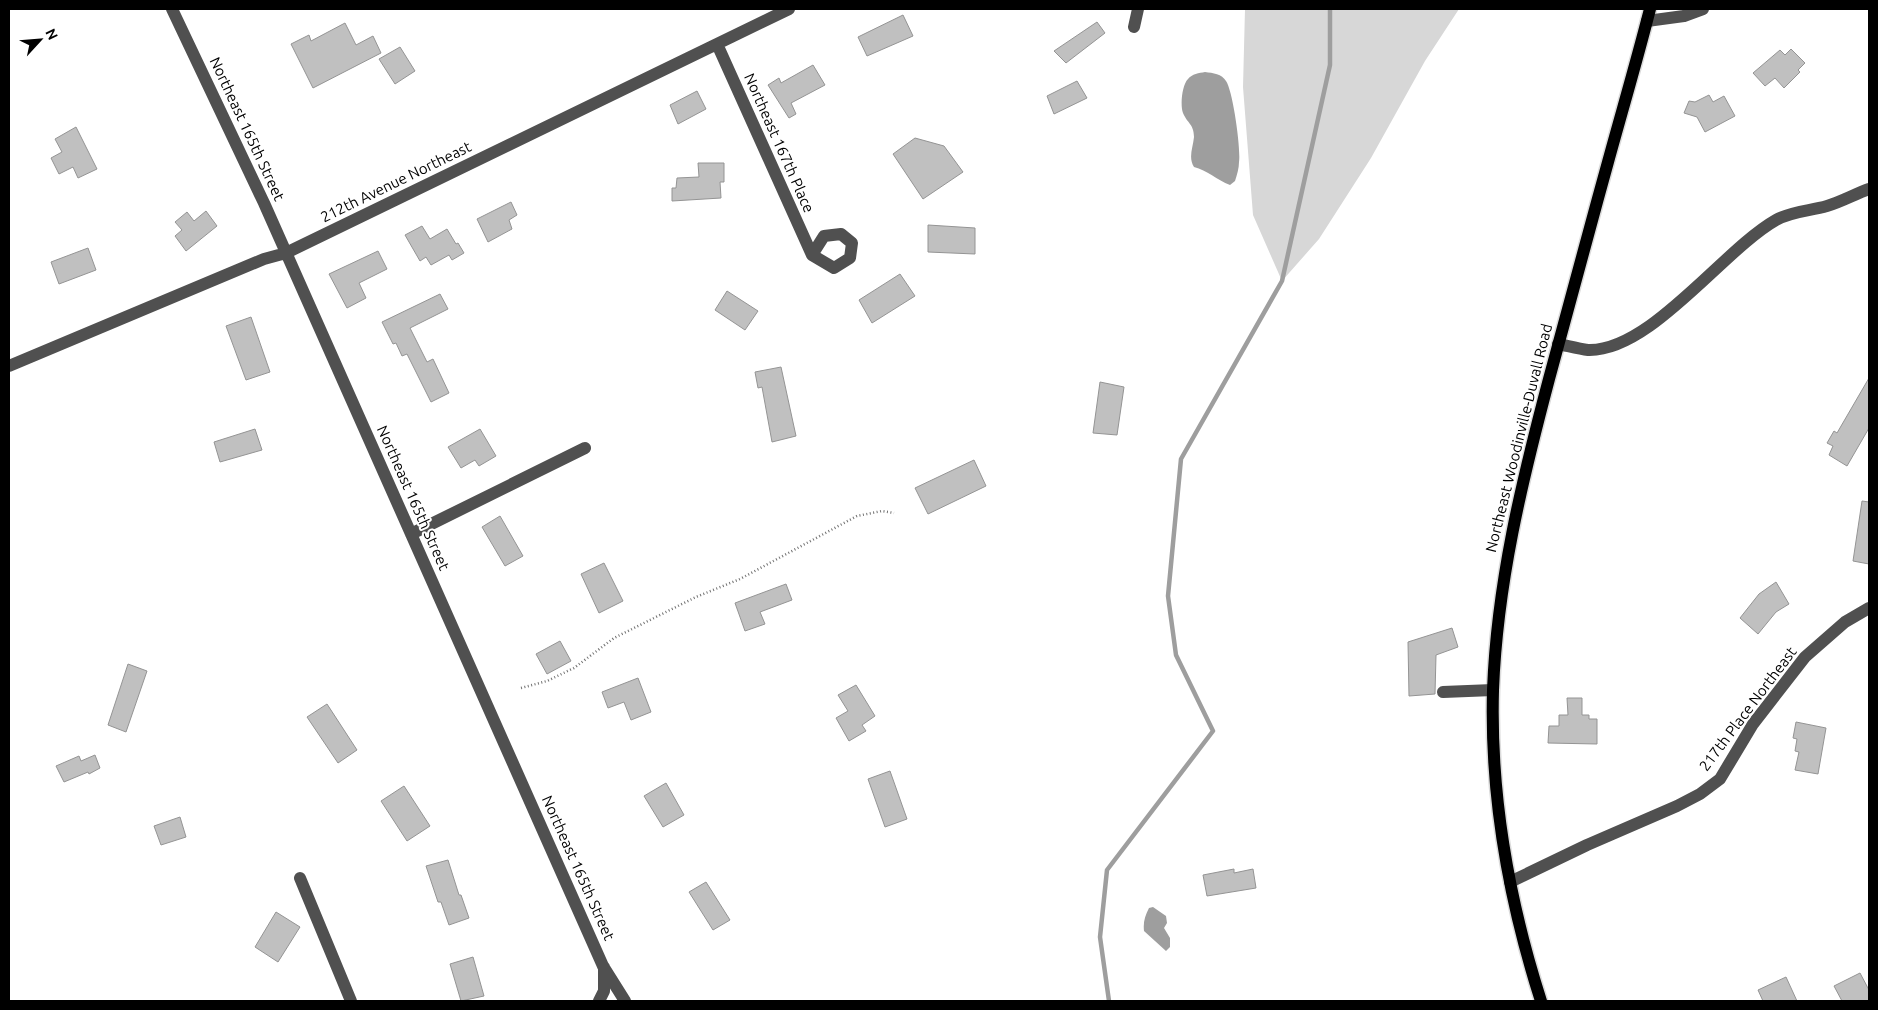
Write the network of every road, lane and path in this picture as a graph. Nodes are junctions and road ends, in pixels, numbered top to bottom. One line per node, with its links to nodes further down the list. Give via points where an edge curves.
1 (172, 9): 9 (street, Northeast 165th Street)
2 (789, 9): 7 (street, 212th Avenue Northeast)
3 (1138, 9): 6 (street)
4 (1703, 9): 5 (street, via 1684,16)
5 (1649, 15): 11 (main road, Northeast Woodinville-Duvall Road)
6 (1134, 27)
7 (717, 44): 9 (street, 212th Avenue Northeast); 10 (street, Northeast 167th Place)
8 (1869, 189): 11 (street, via 1827,206 1791,213 1775,221 1659,320 1636,335 1610,347 1589,350)
9 (286, 253): 12 (street, 212th Avenue Northeast, via 264,259); 15 (street, Northeast 165th Street)
10 (812, 255)
11 (1558, 344): 18 (main road, Northeast Woodinville-Duvall Road, via 1511,535)
12 (9, 366)
13 (585, 448): 15 (street)
14 (894, 513): 17 (path, via 882,510 857,516 740,579 614,638 574,668 547,681)
15 (411, 534): 22 (street, Northeast 165th Street)
16 (1869, 608): 21 (street, 217th Place Northeast, via 1845,622 1805,657 1753,724 1720,779 1677,806)
17 (521, 688)
18 (1493, 690): 19 (street); 21 (main road, Northeast Woodinville-Duvall Road, via 1496,788)
19 (1443, 692)
20 (300, 878): 23 (street)
21 (1510, 882): 26 (main road, Northeast Woodinville-Duvall Road)
22 (603, 966): 24 (street, via 604,992); 25 (street, Northeast 165th Street)
23 (351, 1001)
24 (599, 1001)
25 (625, 1001)
26 (1541, 1001)

